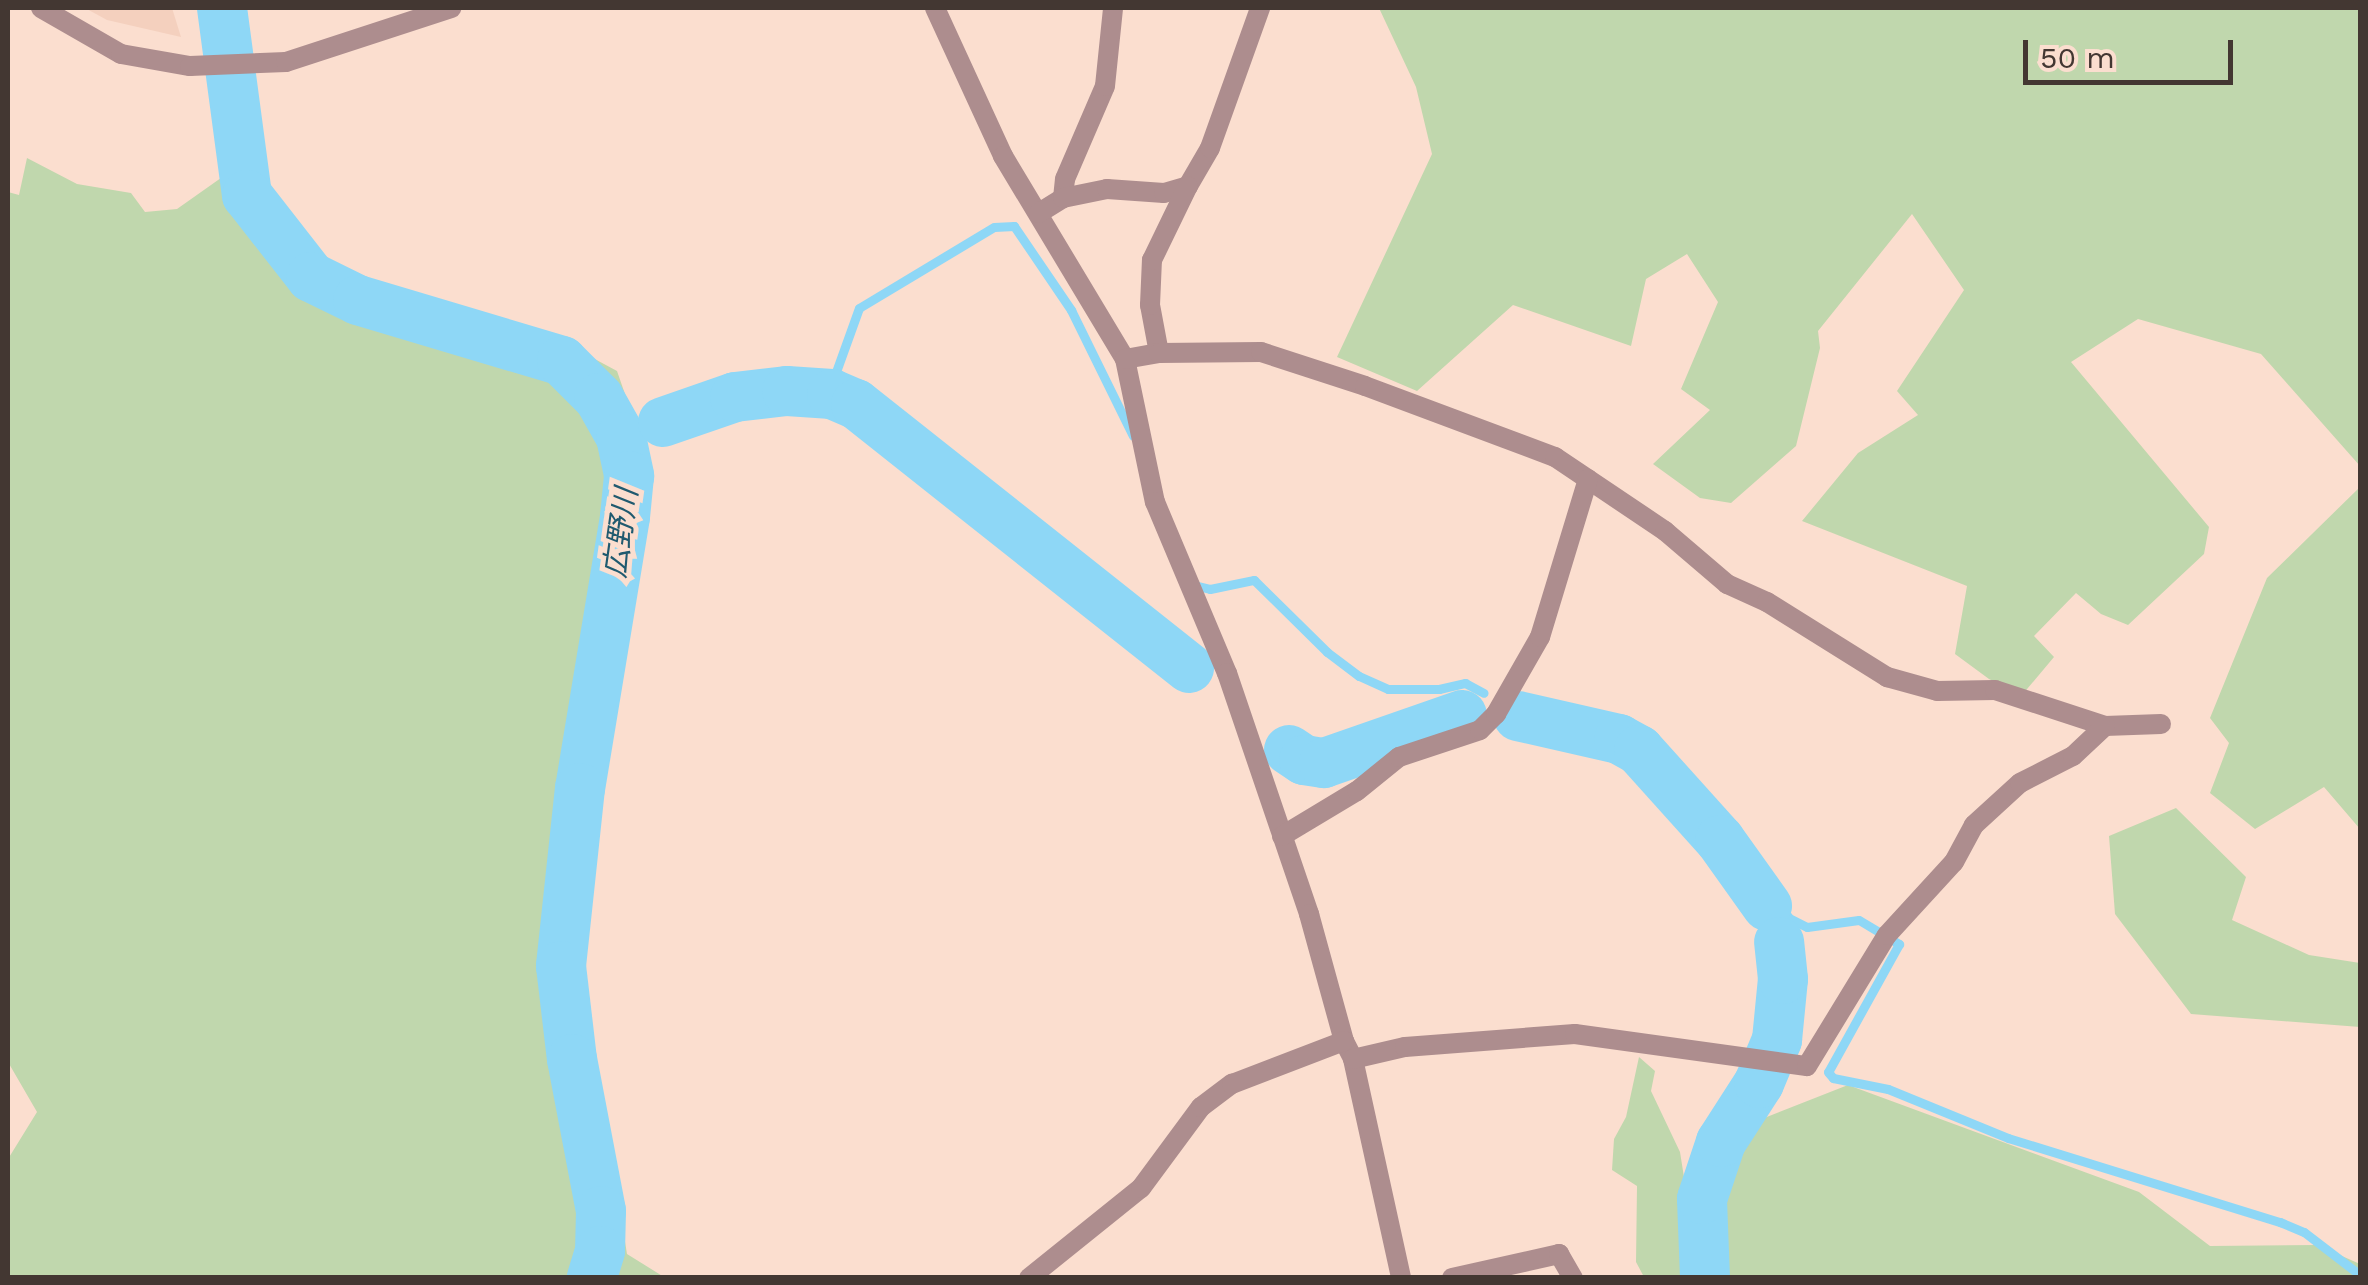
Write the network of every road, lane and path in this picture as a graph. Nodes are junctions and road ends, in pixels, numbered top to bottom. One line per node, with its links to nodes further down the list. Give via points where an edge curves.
1 (41, 8): 2 (street, via 122,54 190,66 286,62)
2 (451, 8)
3 (934, 8): 8 (street, via 995,141)
4 (1113, 8): 7 (street, via 1104,86)
5 (1260, 8): 6 (street, via 1210,148)
6 (1188, 186): 7 (street); 9 (street, via 1152,260 1150,305)
7 (1063, 198): 8 (street)
8 (1039, 213): 10 (street)
9 (1159, 353): 10 (street); 11 (street, via 1261,352 1555,457)
10 (1125, 359): 14 (street, via 1154,502 1227,673)
11 (1588, 479): 13 (street, via 1728,584 1887,677 1936,691 1995,690); 14 (street, via 1540,637 1496,714 1480,730 1399,756 1357,791)
12 (2161, 724): 13 (street)
13 (2105, 726): 15 (street, via 2072,756 2020,783 1974,824 1954,862 1887,935 1807,1066 1574,1034)
14 (1282, 836): 15 (street)
15 (1348, 1050): 16 (street, via 1232,1084 1201,1107 1141,1188); 17 (street)
16 (1029, 1278)
17 (1402, 1278)
18 (1452, 1278): 19 (street, via 1559,1254)
19 (1573, 1278)

